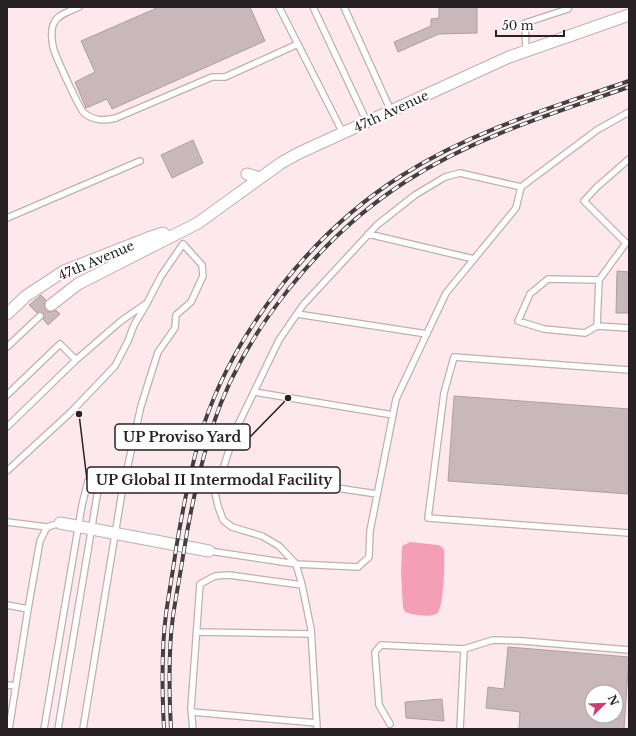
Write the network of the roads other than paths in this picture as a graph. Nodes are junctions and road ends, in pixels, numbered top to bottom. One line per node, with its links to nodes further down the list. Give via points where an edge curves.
1 (79, 7): 7 (lane, via 58,17 53,23 54,52 83,112 97,120 116,118 212,77 225,77)
2 (280, 7): 7 (lane)
3 (313, 7): 11 (lane)
4 (344, 7): 9 (lane)
5 (569, 7): 8 (lane, via 524,23)
6 (629, 15): 8 (street, 47th Avenue)
7 (298, 44): 12 (lane)
8 (526, 50): 9 (street, 47th Avenue)
9 (391, 111): 11 (street, 47th Avenue)
10 (629, 112): 17 (lane, via 597,130)
11 (367, 122): 12 (street, 47th Avenue)
12 (343, 133): 16 (street, 47th Avenue, via 281,163)
13 (629, 159): 21 (lane, via 584,201)
14 (140, 161): 18 (lane)
15 (247, 174): 16 (street)
16 (260, 178): 20 (street, 47th Avenue)
17 (521, 187): 19 (lane, via 460,173 445,177 415,196); 22 (lane, via 516,208)
18 (7, 218)
19 (368, 234): 22 (lane); 27 (lane)
20 (176, 239): 24 (lane); 25 (street, 47th Avenue, via 78,284); 26 (street, 47th Avenue, via 163,233 64,271 26,296); 48 (lane, via 202,265 203,276 191,302 176,315 174,328 158,352 141,406)
21 (627, 243): 23 (lane)
22 (474, 259): 31 (lane, via 446,293)
23 (599, 280): 29 (lane); 29 (lane, via 548,279 530,294 518,321 544,329 585,333)
24 (147, 303): 33 (lane, via 121,321); 40 (lane, via 114,366 71,412)
25 (51, 305)
26 (7, 314)
27 (297, 314): 31 (lane); 35 (lane, via 279,340)
28 (40, 316): 32 (lane)
29 (597, 326): 30 (lane)
30 (629, 328)
31 (427, 334): 37 (lane, via 396,398)
32 (7, 347)
33 (76, 360): 36 (lane, via 60,344); 38 (lane)
34 (629, 370): 47 (lane, via 454,357 444,394 428,518)
35 (254, 392): 37 (lane); 39 (lane, via 236,429)
36 (7, 395)
37 (393, 415): 41 (lane)
38 (7, 427)
39 (222, 471): 41 (lane); 50 (lane, via 215,493 223,520 232,527 262,536 279,546)
40 (7, 472)
41 (377, 494): 50 (lane, via 368,557 358,567)
42 (7, 522): 45 (lane)
43 (60, 523): 44 (street); 45 (lane)
44 (78, 526): 46 (street); 46 (lane, via 88,481 99,484); 64 (lane)
45 (47, 527): 53 (lane, via 40,540)
46 (91, 529): 48 (street); 65 (lane)
47 (629, 532)
48 (115, 534): 49 (street); 66 (lane)
49 (209, 551): 50 (lane)
50 (296, 564): 51 (lane)
51 (302, 585): 54 (lane, via 228,575 206,580 200,584); 55 (lane)
52 (7, 605): 53 (lane)
53 (28, 608): 59 (lane)
54 (197, 632): 55 (lane); 60 (lane)
55 (311, 634): 62 (lane)
56 (464, 649): 57 (lane, via 492,640); 61 (lane, via 381,645 374,652 379,704); 68 (lane)
57 (629, 650)
58 (7, 685): 59 (lane)
59 (16, 686): 63 (lane)
60 (192, 712): 62 (lane); 67 (lane)
61 (390, 724)
62 (317, 726)
63 (9, 729)
64 (44, 729)
65 (58, 729)
66 (83, 729)
67 (193, 729)
68 (460, 729)

